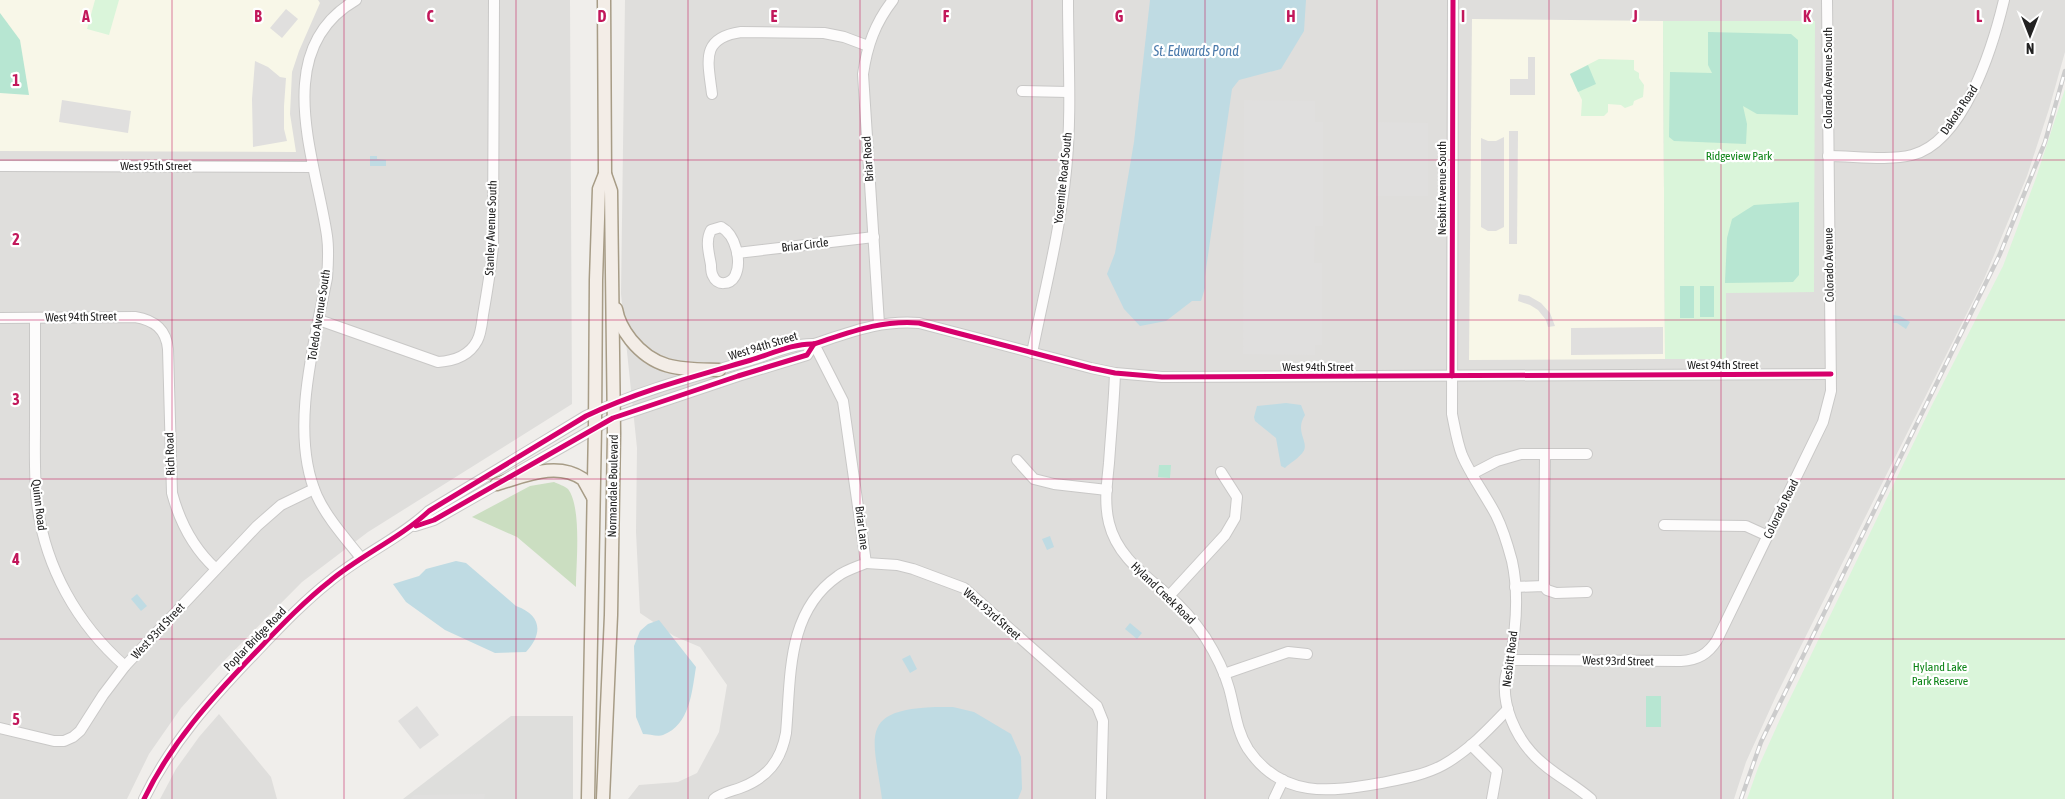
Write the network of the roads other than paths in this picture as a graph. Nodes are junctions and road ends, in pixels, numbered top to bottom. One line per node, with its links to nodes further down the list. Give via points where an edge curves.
1 (356, 0): 15 (street, Toledo Avenue South, via 332,18 313,50 304,94 304,116)
2 (494, 0): 22 (street, Stanley Avenue South, via 493,246 477,341 461,357 450,362 438,362)
3 (604, 0): 16 (main road, Normandale Boulevard)
4 (893, 0): 9 (street, Briar Road)
5 (1068, 0): 11 (street, Yosemite Road South)
6 (1453, 0): 30 (street, Nesbitt Avenue South)
7 (1827, 0): 13 (street, Colorado Avenue South)
8 (2004, 0): 13 (street, Dakota Road, via 1992,47 1977,84 1934,145 1900,157)
9 (868, 46): 12 (street, via 824,34 728,34 720,37 709,51); 17 (street, Briar Road, via 862,74)
10 (1022, 91): 11 (street)
11 (1068, 92): 26 (street, Yosemite Road South, via 1066,169 1061,210)
12 (712, 94)
13 (1828, 156): 28 (street, Colorado Avenue)
14 (0, 166): 15 (street, West 95th Street)
15 (313, 167): 22 (street, Toledo Avenue South, via 328,244 327,278)
16 (605, 174): 19 (main road, Normandale Boulevard, via 611,191); 32 (main road, Normandale Boulevard, via 599,189)
17 (874, 237): 18 (street, Briar Circle); 23 (street, Briar Road)
18 (737, 253): 18 (street, via 734,278 725,283 716,280 712,275 708,242 710,230 721,227 727,230)
19 (612, 288): 29 (main road, via 618,319 633,342 650,358 677,368); 31 (main road, Normandale Boulevard)
20 (0, 318): 21 (street, West 94th Street)
21 (35, 318): 24 (street, West 94th Street, via 135,317); 57 (street, Quinn Road, via 36,473 42,532 62,587 95,636)
22 (319, 320): 41 (street, Toledo Avenue South, via 304,425 306,465)
23 (879, 324): 25 (street, West 94th Street); 26 (street, West 94th Street, via 919,323)
24 (160, 328): 49 (street, Rich Road, via 168,349 172,493 185,530)
25 (814, 344): 29 (street, West 94th Street, via 805,343); 48 (street, Briar Lane, via 843,401)
26 (1032, 353): 27 (street, West 94th Street)
27 (1116, 372): 30 (street, West 94th Street, via 1197,378); 42 (street, Hyland Creek Road)
28 (1831, 374): 30 (street, West 94th Street); 46 (street, Colorado Road, via 1823,422)
29 (720, 375): 31 (street, Poplar Bridge Road); 33 (street, Poplar Bridge Road)
30 (1452, 376): 39 (street, Nesbitt Road, via 1452,414 1456,435)
31 (612, 404): 32 (street, Poplar Bridge Road); 33 (main road, Normandale Boulevard)
32 (595, 412): 34 (main road, Normandale Boulevard); 45 (street, Poplar Bridge Road, via 429,512)
33 (613, 418): 34 (street, Poplar Bridge Road); 65 (main road, Normandale Boulevard, via 611,615)
34 (596, 427): 40 (street, Poplar Bridge Road); 43 (main road, Normandale Boulevard)
35 (1545, 454): 36 (street); 39 (street, via 1507,457); 50 (street)
36 (1586, 454)
37 (1017, 460): 42 (street, via 1034,479)
38 (1221, 472): 53 (street, via 1237,497 1235,518 1225,535)
39 (1472, 474): 51 (street, Nesbitt Road, via 1506,538)
40 (497, 484): 43 (main road, via 553,470 583,479); 45 (street, Poplar Bridge Road, via 434,520)
41 (314, 489): 47 (street, Toledo Avenue South, via 327,513); 49 (street, West 93rd Street, via 268,515)
42 (1106, 490): 53 (street, Hyland Creek Road, via 1106,507 1115,540 1124,555)
43 (593, 498): 64 (main road, Normandale Boulevard)
44 (1664, 525): 46 (street, via 1746,526)
45 (413, 526): 47 (street, Poplar Bridge Road)
46 (1768, 536): 54 (street, Colorado Road)
47 (361, 558): 63 (street, Poplar Bridge Road, via 301,606 212,699 176,742)
48 (866, 564): 66 (street, Briar Lane, via 838,575 802,618 793,650 784,746 774,764 760,779); 67 (street, West 93rd Street, via 913,569 964,588 1097,706 1103,721)
49 (216, 569): 57 (street, West 93rd Street)
50 (1544, 586): 51 (street); 52 (street, via 1556,593)
51 (1515, 587): 56 (street, Nesbitt Road)
52 (1586, 592)
53 (1169, 596): 58 (street, Hyland Creek Road, via 1200,630)
54 (1717, 640): 56 (street, West 93rd Street, via 1703,656 1687,661)
55 (1307, 654): 58 (street, via 1288,652)
56 (1510, 660): 59 (street, Nesbitt Road, via 1505,682)
57 (125, 666): 60 (street, West 93rd Street, via 73,737 54,741)
58 (1224, 674): 62 (street, Hyland Creek Road, via 1240,734 1259,763)
59 (1508, 709): 61 (street, Hyland Creek Road); 70 (street, Nesbitt Road, via 1519,737 1531,752 1554,774)
60 (0, 728)
61 (1471, 745): 62 (street, Hyland Creek Road, via 1440,767 1391,781 1322,791); 69 (street, via 1497,771)
62 (1283, 780): 68 (street)
63 (144, 799)
64 (588, 799)
65 (603, 799)
66 (714, 799)
67 (1100, 799)
68 (1274, 799)
69 (1492, 799)
70 (1591, 799)

